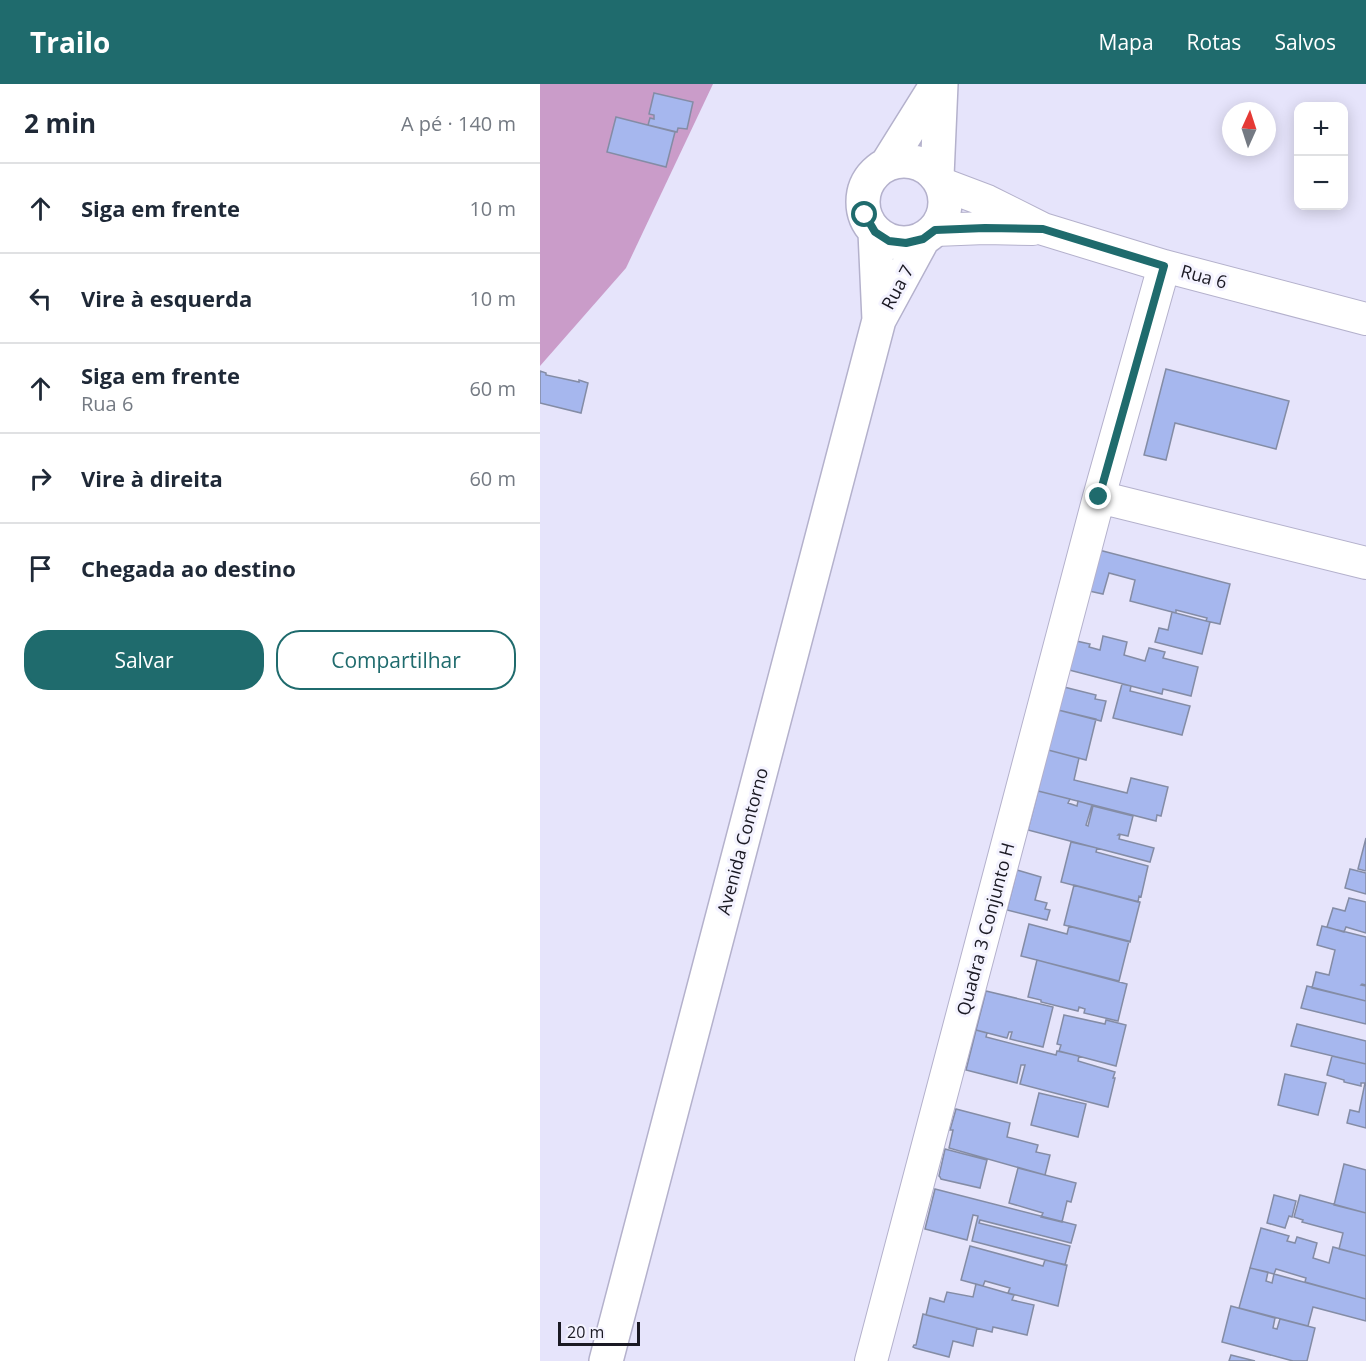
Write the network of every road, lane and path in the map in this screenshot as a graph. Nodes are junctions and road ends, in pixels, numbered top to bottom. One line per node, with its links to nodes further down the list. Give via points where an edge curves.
1 (939, 84): 2 (main road); 3 (main road)
2 (887, 164): 3 (main road, via 905,160 923,164); 5 (main road, via 871,177 863,195 865,215)
3 (940, 180): 4 (street, Rua 6); 6 (main road, via 946,199 944,216)
4 (1043, 229): 6 (street, Rua 6, via 985,228); 7 (street, Rua 6)
5 (875, 232): 6 (main road, via 889,241 906,243); 9 (main road, Rua 7)
6 (929, 235): 9 (main road, Rua 7)
7 (1164, 266): 8 (street, Rua 6); 10 (street, Quadra 3 Conjunto H)
8 (1366, 319)
9 (879, 320): 12 (main road, Avenida Contorno)
10 (1099, 497): 11 (street); 13 (street, Quadra 3 Conjunto H)
11 (1366, 563)
12 (606, 1361)
13 (871, 1361)

